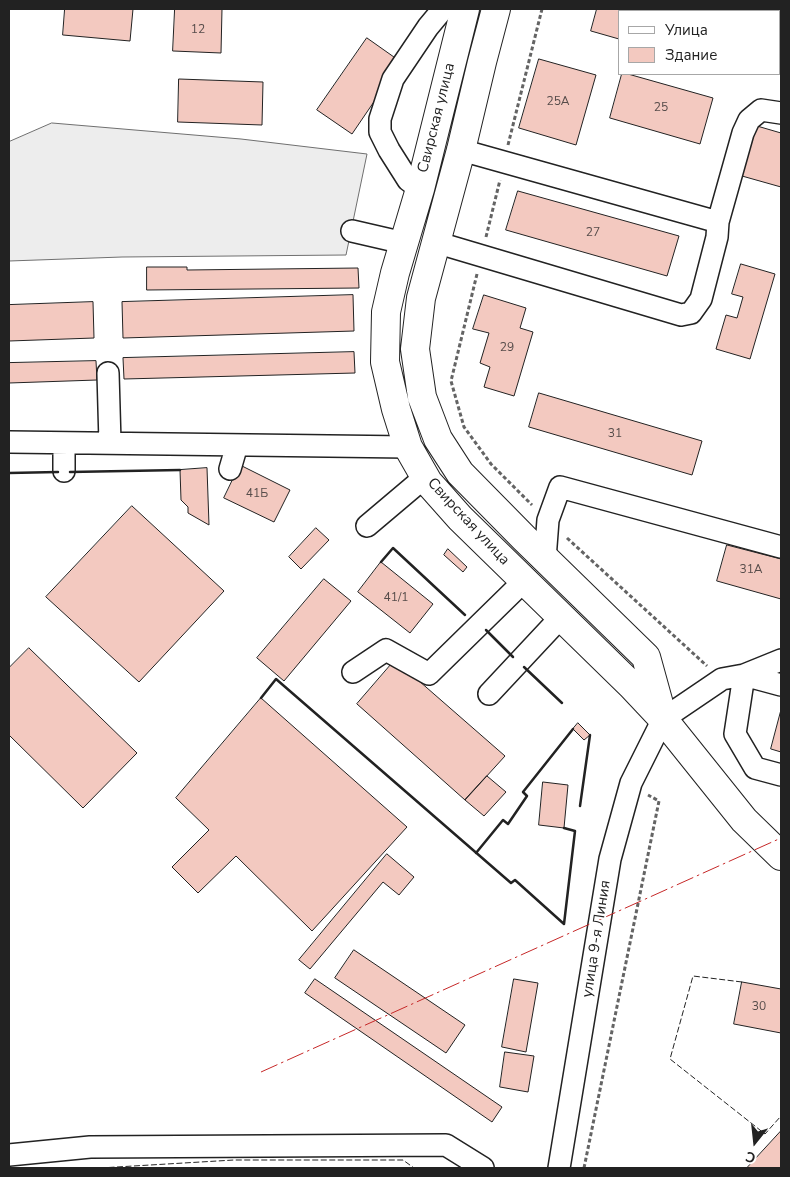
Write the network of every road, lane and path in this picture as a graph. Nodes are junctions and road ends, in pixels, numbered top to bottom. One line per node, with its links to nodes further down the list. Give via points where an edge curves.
1 (443, 9): 8 (street, via 393,79 380,119 380,132 389,150 408,180)
2 (464, 9): 8 (highway, Свирская улица)
3 (496, 9): 6 (highway, Свирская улица)
4 (542, 9): 7 (path)
5 (781, 113): 9 (street, via 761,110 748,120)
6 (461, 150): 7 (street); 12 (highway, Свирская улица)
7 (504, 162): 9 (street); 13 (path)
8 (420, 189): 11 (highway, Свирская улица)
9 (718, 222): 13 (street, via 701,299 692,313 681,315)
10 (352, 231): 11 (street)
11 (404, 242): 19 (highway, Свирская улица, via 386,312 386,362)
12 (435, 242): 13 (street); 26 (highway, Свирская улица, via 421,298 415,348 422,397 438,439 460,473)
13 (481, 256): 23 (path, via 450,381 464,427 491,464)
14 (108, 373): 17 (street)
15 (9, 442): 16 (street)
16 (64, 442): 17 (street); 21 (street)
17 (110, 443): 18 (street)
18 (237, 444): 19 (street); 20 (street)
19 (408, 447): 22 (highway, Свирская улица)
20 (230, 469)
21 (64, 471)
22 (425, 477): 24 (street); 27 (highway, Свирская улица, via 460,518)
23 (548, 520): 25 (street, via 560,487); 26 (street); 32 (path)
24 (367, 526)
25 (781, 546)
26 (546, 559): 35 (highway, Свирская улица, via 646,657)
27 (524, 581): 28 (highway, Свирская улица); 30 (street, via 429,674 386,650)
28 (561, 617): 34 (street); 35 (highway, Свирская улица)
29 (781, 660): 31 (street)
30 (353, 672)
31 (744, 675): 32 (street); 33 (street); 36 (street, via 734,734 755,768)
32 (722, 680): 35 (street)
33 (781, 685)
34 (489, 694)
35 (663, 718): 37 (street, улица 9-я Линия); 38 (highway, Свирская улица, via 744,820)
36 (781, 775)
37 (631, 784): 41 (street, улица 9-я Линия, via 610,859); 42 (path, via 658,802)
38 (781, 856)
39 (9, 1155): 40 (street, via 90,1147 446,1145)
40 (483, 1168)
41 (559, 1168)
42 (584, 1168)

